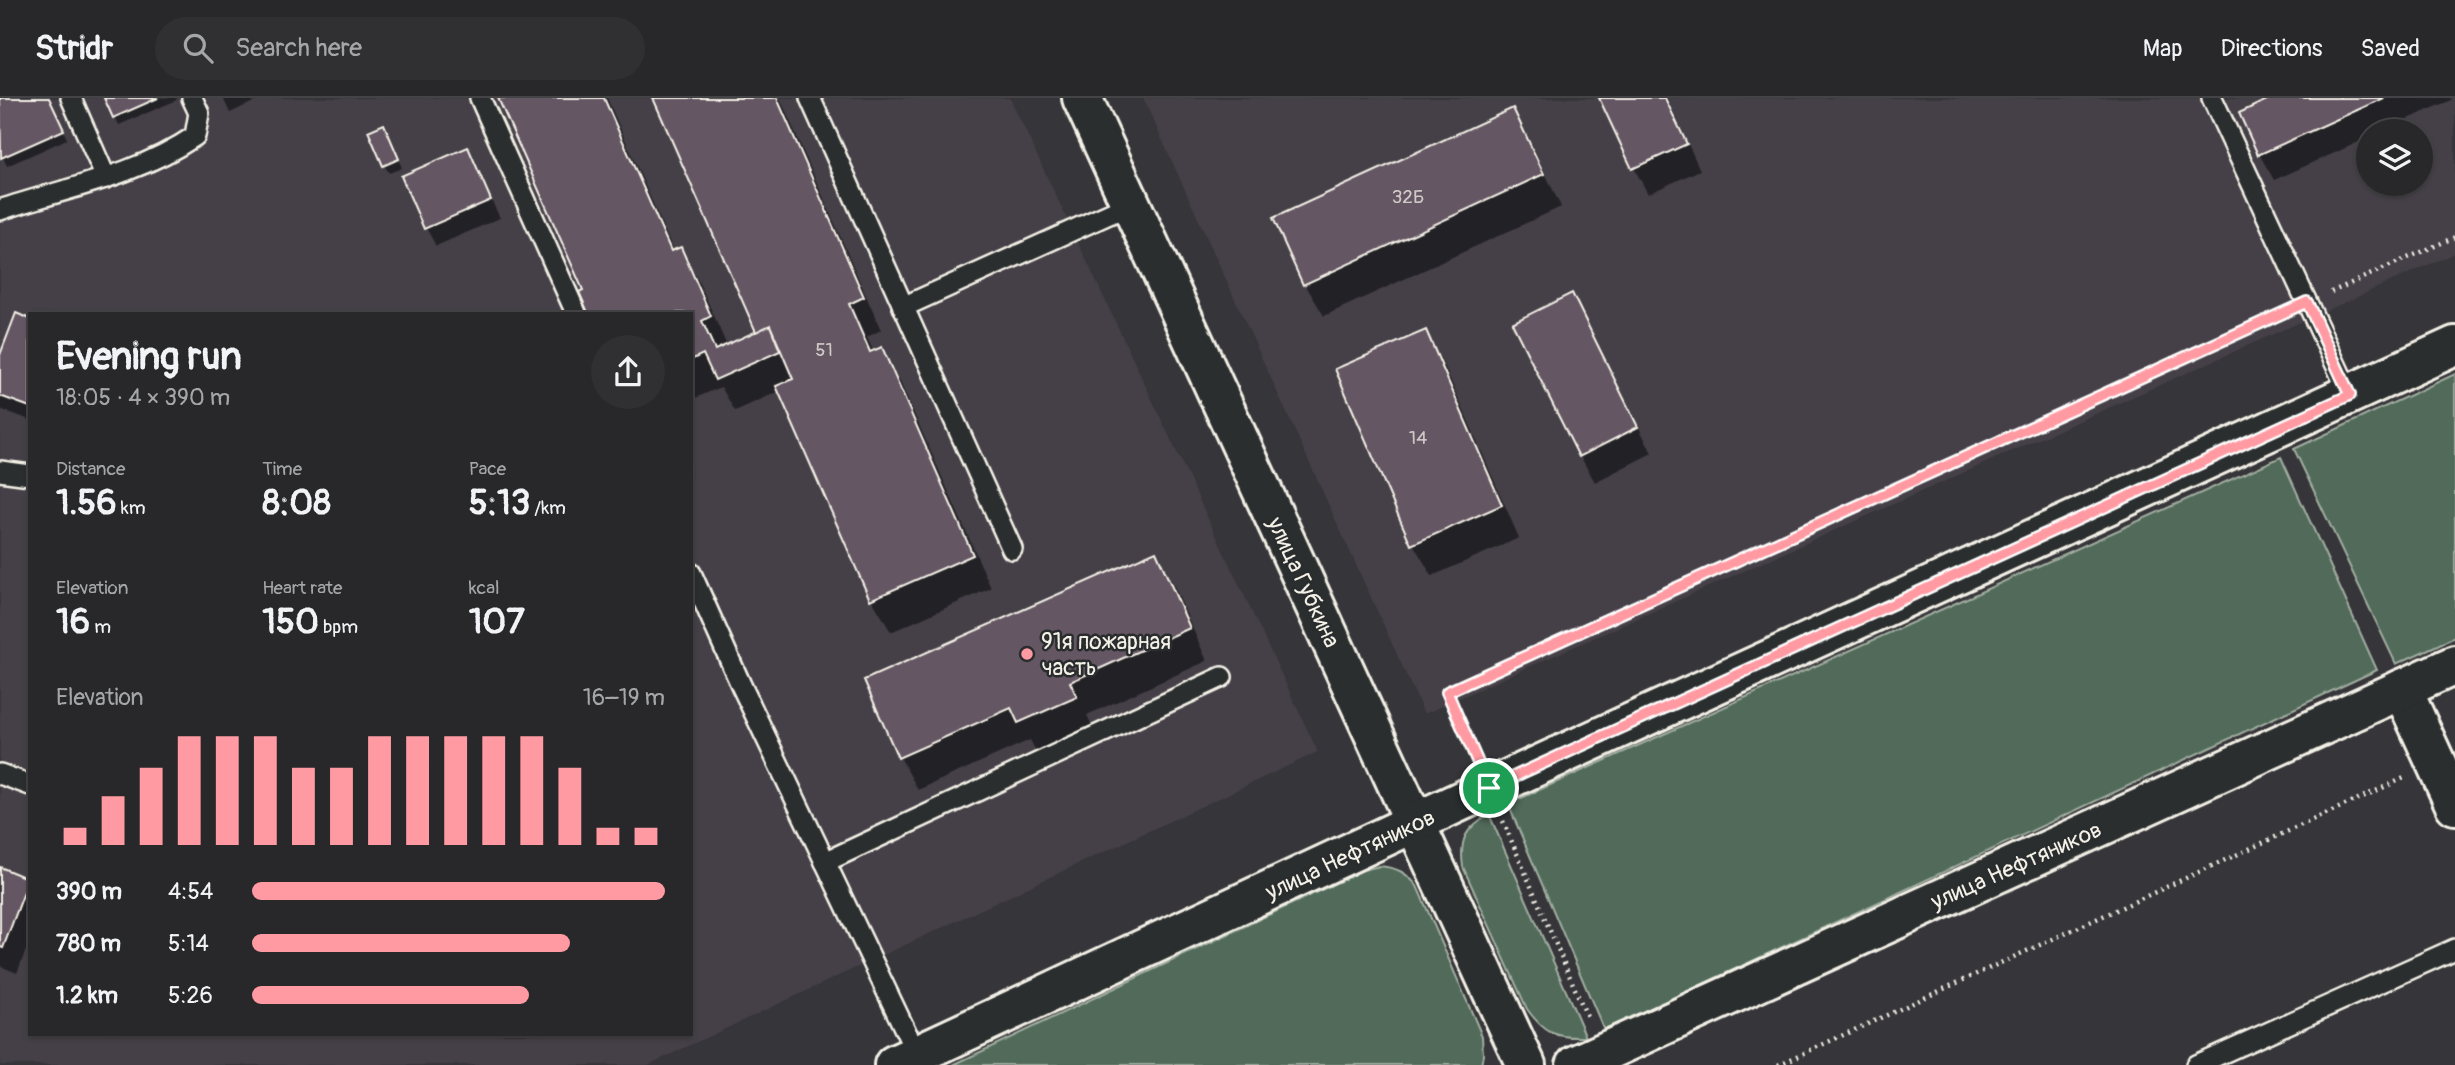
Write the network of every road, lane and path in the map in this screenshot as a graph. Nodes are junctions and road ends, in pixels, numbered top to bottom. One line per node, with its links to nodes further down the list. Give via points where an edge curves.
1 (71, 98): 7 (lane)
2 (192, 98): 7 (lane, via 198,113 195,136 171,152)
3 (480, 98): 13 (lane)
4 (810, 98): 12 (lane)
5 (1083, 98): 8 (main road, улица Губкина)
6 (2211, 98): 11 (lane)
7 (106, 178): 9 (lane)
8 (1131, 204): 12 (lane); 28 (main road, улица Губкина)
9 (0, 209)
10 (2455, 237): 11 (path)
11 (2307, 302): 15 (lane); 26 (path, via 1447,692)
12 (903, 307): 18 (lane)
13 (576, 312)
14 (2455, 346): 15 (main road, улица Нефтяников)
15 (2350, 395): 26 (main road, улица Нефтяников)
16 (0, 471): 17 (lane)
17 (28, 475)
18 (1012, 549)
19 (693, 577): 29 (lane)
20 (2455, 665): 22 (main road, улица Нефтяников)
21 (1222, 677): 29 (lane)
22 (2402, 689): 23 (main road); 31 (main road, улица Нефтяников)
23 (2437, 763): 27 (main road); 34 (path)
24 (0, 774): 25 (lane)
25 (28, 784)
26 (1489, 788): 28 (main road, улица Нефтяников); 31 (path)
27 (2455, 805)
28 (1415, 824): 32 (main road, улица Нефтяников); 33 (main road, улица Губкина)
29 (825, 862): 32 (lane)
30 (2455, 949): 35 (lane)
31 (1590, 1059)
32 (905, 1060)
33 (1526, 1065)
34 (1778, 1065)
35 (2196, 1065)

